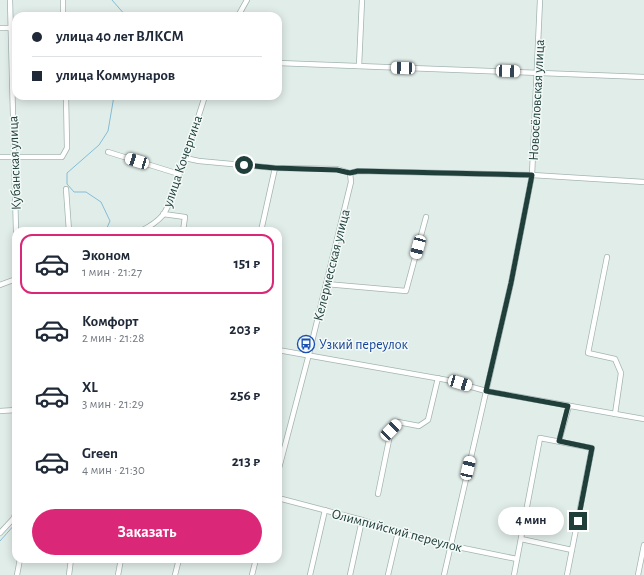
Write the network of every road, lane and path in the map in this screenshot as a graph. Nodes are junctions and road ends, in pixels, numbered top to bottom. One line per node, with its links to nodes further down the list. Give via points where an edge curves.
1 (10, 0): 8 (street, Кубанская улица)
2 (63, 0): 6 (street)
3 (247, 0): 7 (street)
4 (362, 0): 12 (street)
5 (540, 0): 13 (street, Новосёловская улица)
6 (63, 12)
7 (240, 12)
8 (12, 19)
9 (0, 28): 10 (street)
10 (12, 28)
11 (282, 63): 12 (street)
12 (359, 66): 13 (street)
13 (537, 72): 14 (street); 25 (street, Новосёловская улица)
14 (644, 77)
15 (14, 100): 19 (street, Кубанская улица)
16 (66, 100): 19 (street, via 67,148 62,157)
17 (203, 100): 21 (street, улица Кочергина)
18 (108, 152): 24 (street)
19 (14, 156): 20 (street); 30 (street, Кубанская улица)
20 (0, 157)
21 (185, 158): 22 (street); 24 (street, улица Кочергина)
22 (275, 168): 23 (street, via 337,170); 34 (street)
23 (350, 173): 25 (street, via 358,171); 37 (street, Келермесская улица, via 351,182)
24 (179, 174): 28 (street, улица Кочергина)
25 (532, 175): 26 (street); 42 (street, Новосёловская улица)
26 (644, 182)
27 (66, 189): 31 (street)
28 (163, 214): 32 (street); 33 (street, улица Кочергина, via 185,217)
29 (426, 217): 37 (street, via 406,291)
30 (16, 227)
31 (69, 227)
32 (148, 227)
33 (184, 227)
34 (262, 227)
35 (607, 257): 46 (street, via 588,353 615,359 621,373)
36 (12, 280): 38 (street)
37 (326, 284): 40 (street, Келермесская улица)
38 (0, 285)
39 (282, 351): 40 (street)
40 (309, 354): 41 (street); 49 (street, Келермесская улица)
41 (438, 378): 42 (street); 50 (street, via 428,420 419,426 398,422 391,430)
42 (486, 391): 43 (street); 59 (street, Новосёловская улица)
43 (568, 406): 46 (street); 48 (street)
44 (0, 410): 45 (street)
45 (12, 410)
46 (615, 414): 47 (street)
47 (644, 419)
48 (559, 441): 57 (street, via 540,438); 60 (street, via 592,448)
49 (282, 457)
50 (378, 494)
51 (282, 499): 52 (street, Олимпийский переулок)
52 (325, 510): 54 (street, Олимпийский переулок); 72 (street)
53 (12, 520): 56 (street)
54 (362, 520): 55 (street, Олимпийский переулок); 73 (street)
55 (398, 532): 59 (street, Олимпийский переулок); 74 (street)
56 (0, 533)
57 (521, 539): 60 (street); 61 (street)
58 (644, 545): 78 (street)
59 (450, 546): 61 (street, Олимпийский переулок); 75 (street, Новосёловская улица)
60 (572, 550): 77 (street)
61 (517, 559): 76 (street)
62 (19, 563): 67 (street)
63 (70, 563): 68 (street)
64 (120, 563): 69 (street)
65 (178, 563): 70 (street)
66 (255, 563): 71 (street)
67 (17, 575)
68 (68, 575)
69 (118, 575)
70 (176, 575)
71 (252, 575)
72 (310, 575)
73 (350, 575)
74 (388, 575)
75 (444, 575)
76 (514, 575)
77 (567, 575)
78 (638, 575)

